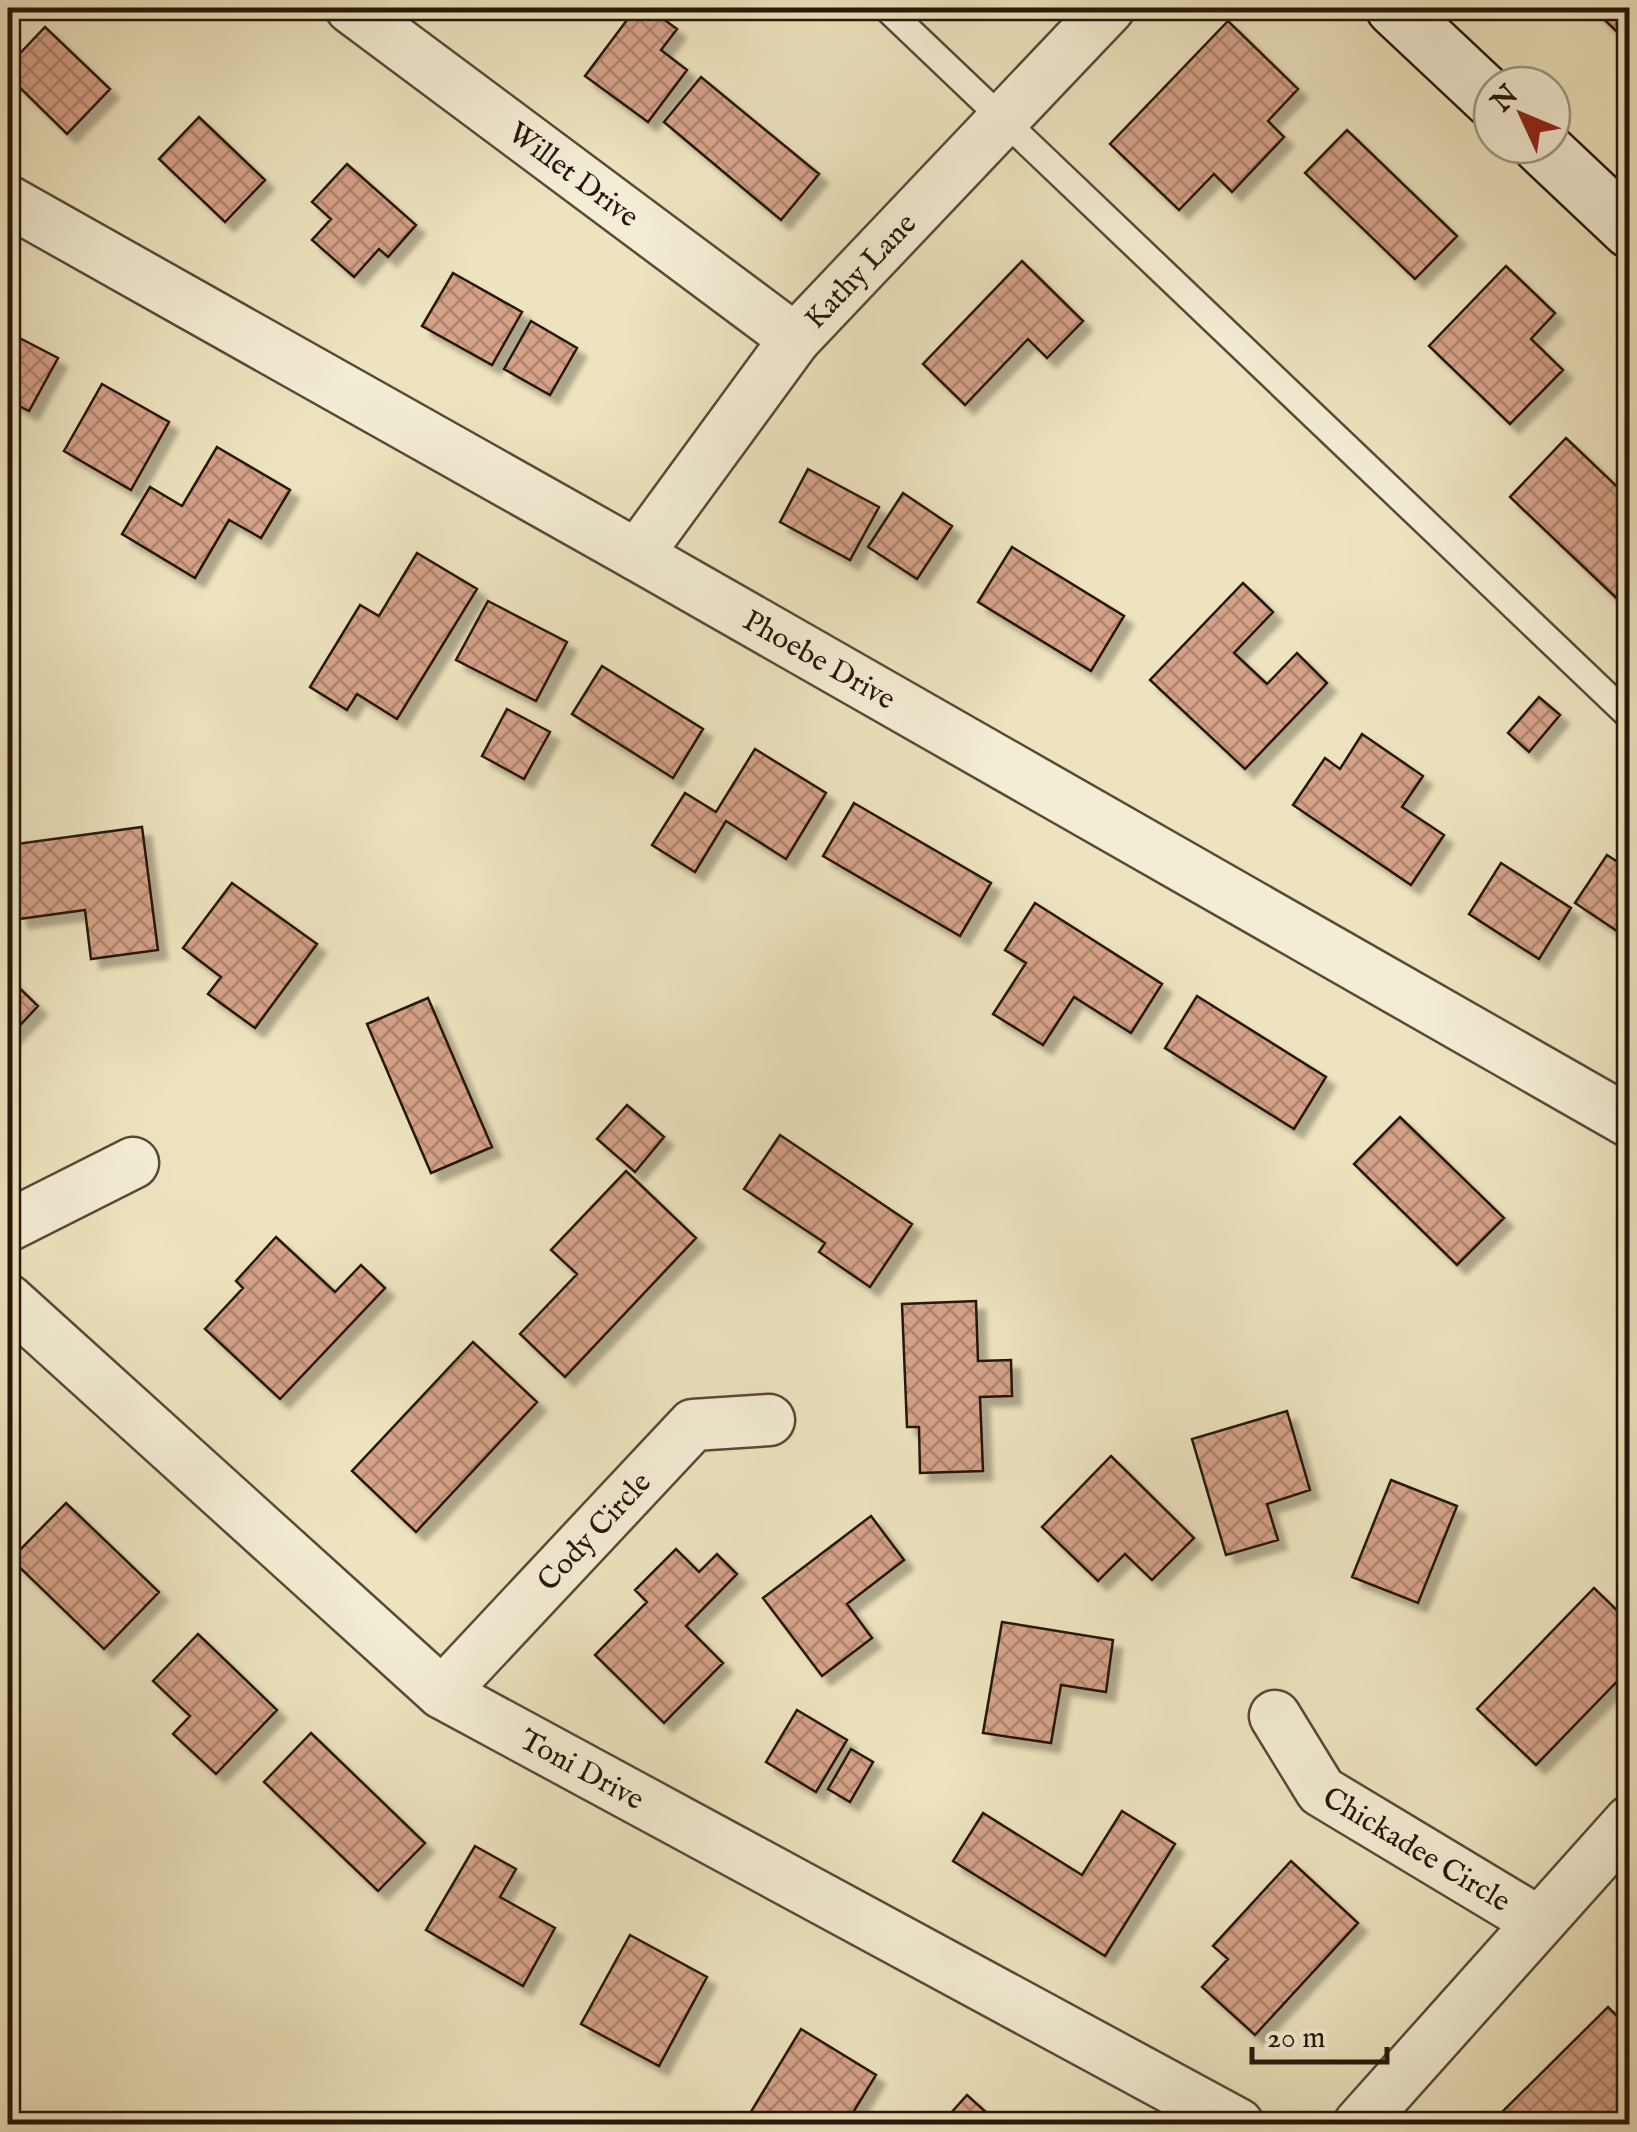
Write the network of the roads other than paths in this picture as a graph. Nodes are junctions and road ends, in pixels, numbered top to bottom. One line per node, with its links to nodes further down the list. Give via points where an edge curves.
1 (352, 8): 10 (street, Willet Drive)
2 (886, 8): 6 (lane)
3 (1109, 8): 6 (street, Kathy Lane)
4 (1394, 8): 5 (street)
5 (1472, 81)
6 (1004, 118): 10 (street, Kathy Lane); 12 (lane)
7 (1561, 165): 9 (street)
8 (8, 201): 11 (street, Phoebe Drive)
9 (1630, 230)
10 (795, 339): 11 (street, Kathy Lane)
11 (638, 555): 13 (street, Phoebe Drive)
12 (1630, 717)
13 (1630, 1122)
14 (133, 1163): 15 (street)
15 (8, 1226)
16 (8, 1300): 18 (street, Toni Drive)
17 (769, 1420): 18 (street, Cody Circle, via 693,1425)
18 (442, 1694): 22 (street, Toni Drive)
19 (1275, 1716): 21 (street, Chickadee Circle, via 1321,1791)
20 (1630, 1821): 21 (street)
21 (1538, 1921): 23 (street)
22 (1238, 2124)
23 (1359, 2124)

